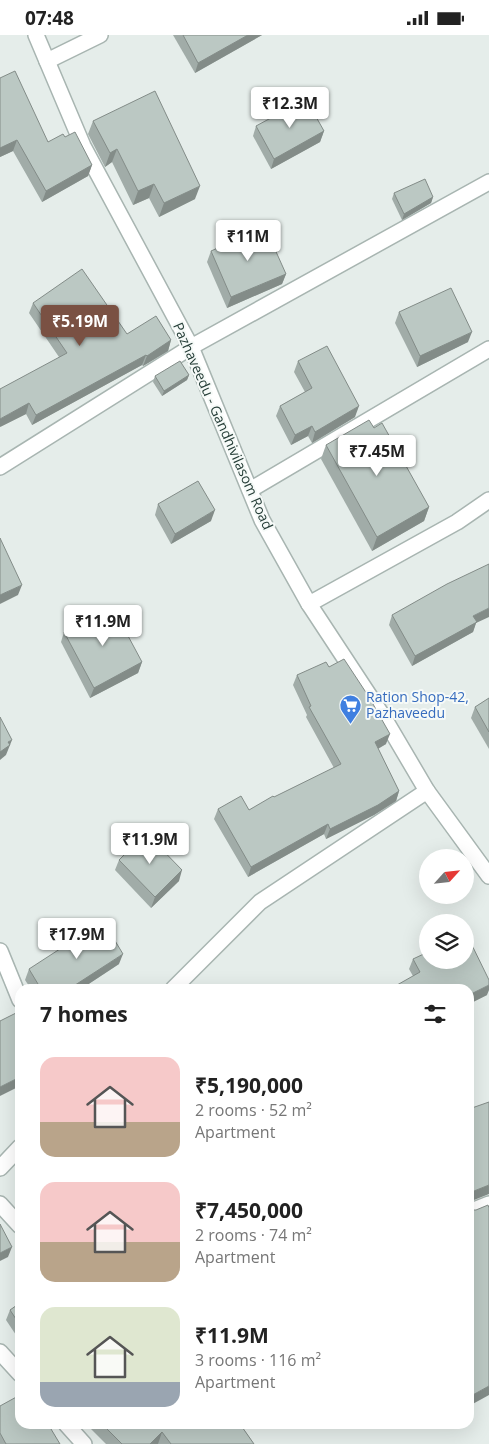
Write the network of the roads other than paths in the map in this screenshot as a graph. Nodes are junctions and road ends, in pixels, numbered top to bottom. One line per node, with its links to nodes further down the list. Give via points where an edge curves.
1 (36, 35): 3 (street, Pazhaveedu - Gandhivilasom Road)
2 (100, 35): 3 (street)
3 (47, 61): 5 (street, Pazhaveedu - Gandhivilasom Road, via 83,146)
4 (489, 182): 5 (street)
5 (192, 347): 7 (street); 8 (street, Pazhaveedu - Gandhivilasom Road)
6 (489, 349): 8 (street)
7 (0, 467)
8 (250, 490): 10 (street, Pazhaveedu - Gandhivilasom Road, via 262,520)
9 (489, 499): 10 (street, via 457,522)
10 (309, 604): 11 (street, Pazhaveedu - Gandhivilasom Road)
11 (427, 791): 12 (street, Pazhaveedu - Gandhivilasom Road); 14 (street, via 260,902)
12 (489, 876)
13 (0, 951): 15 (street)
14 (178, 984)
15 (15, 988)
16 (15, 1152): 17 (street)
17 (0, 1168)
18 (0, 1204): 21 (street)
19 (489, 1204): 20 (street)
20 (474, 1210)
21 (15, 1220)
22 (0, 1352): 23 (street)
23 (15, 1368)
24 (70, 1429): 25 (street)
25 (84, 1444)

